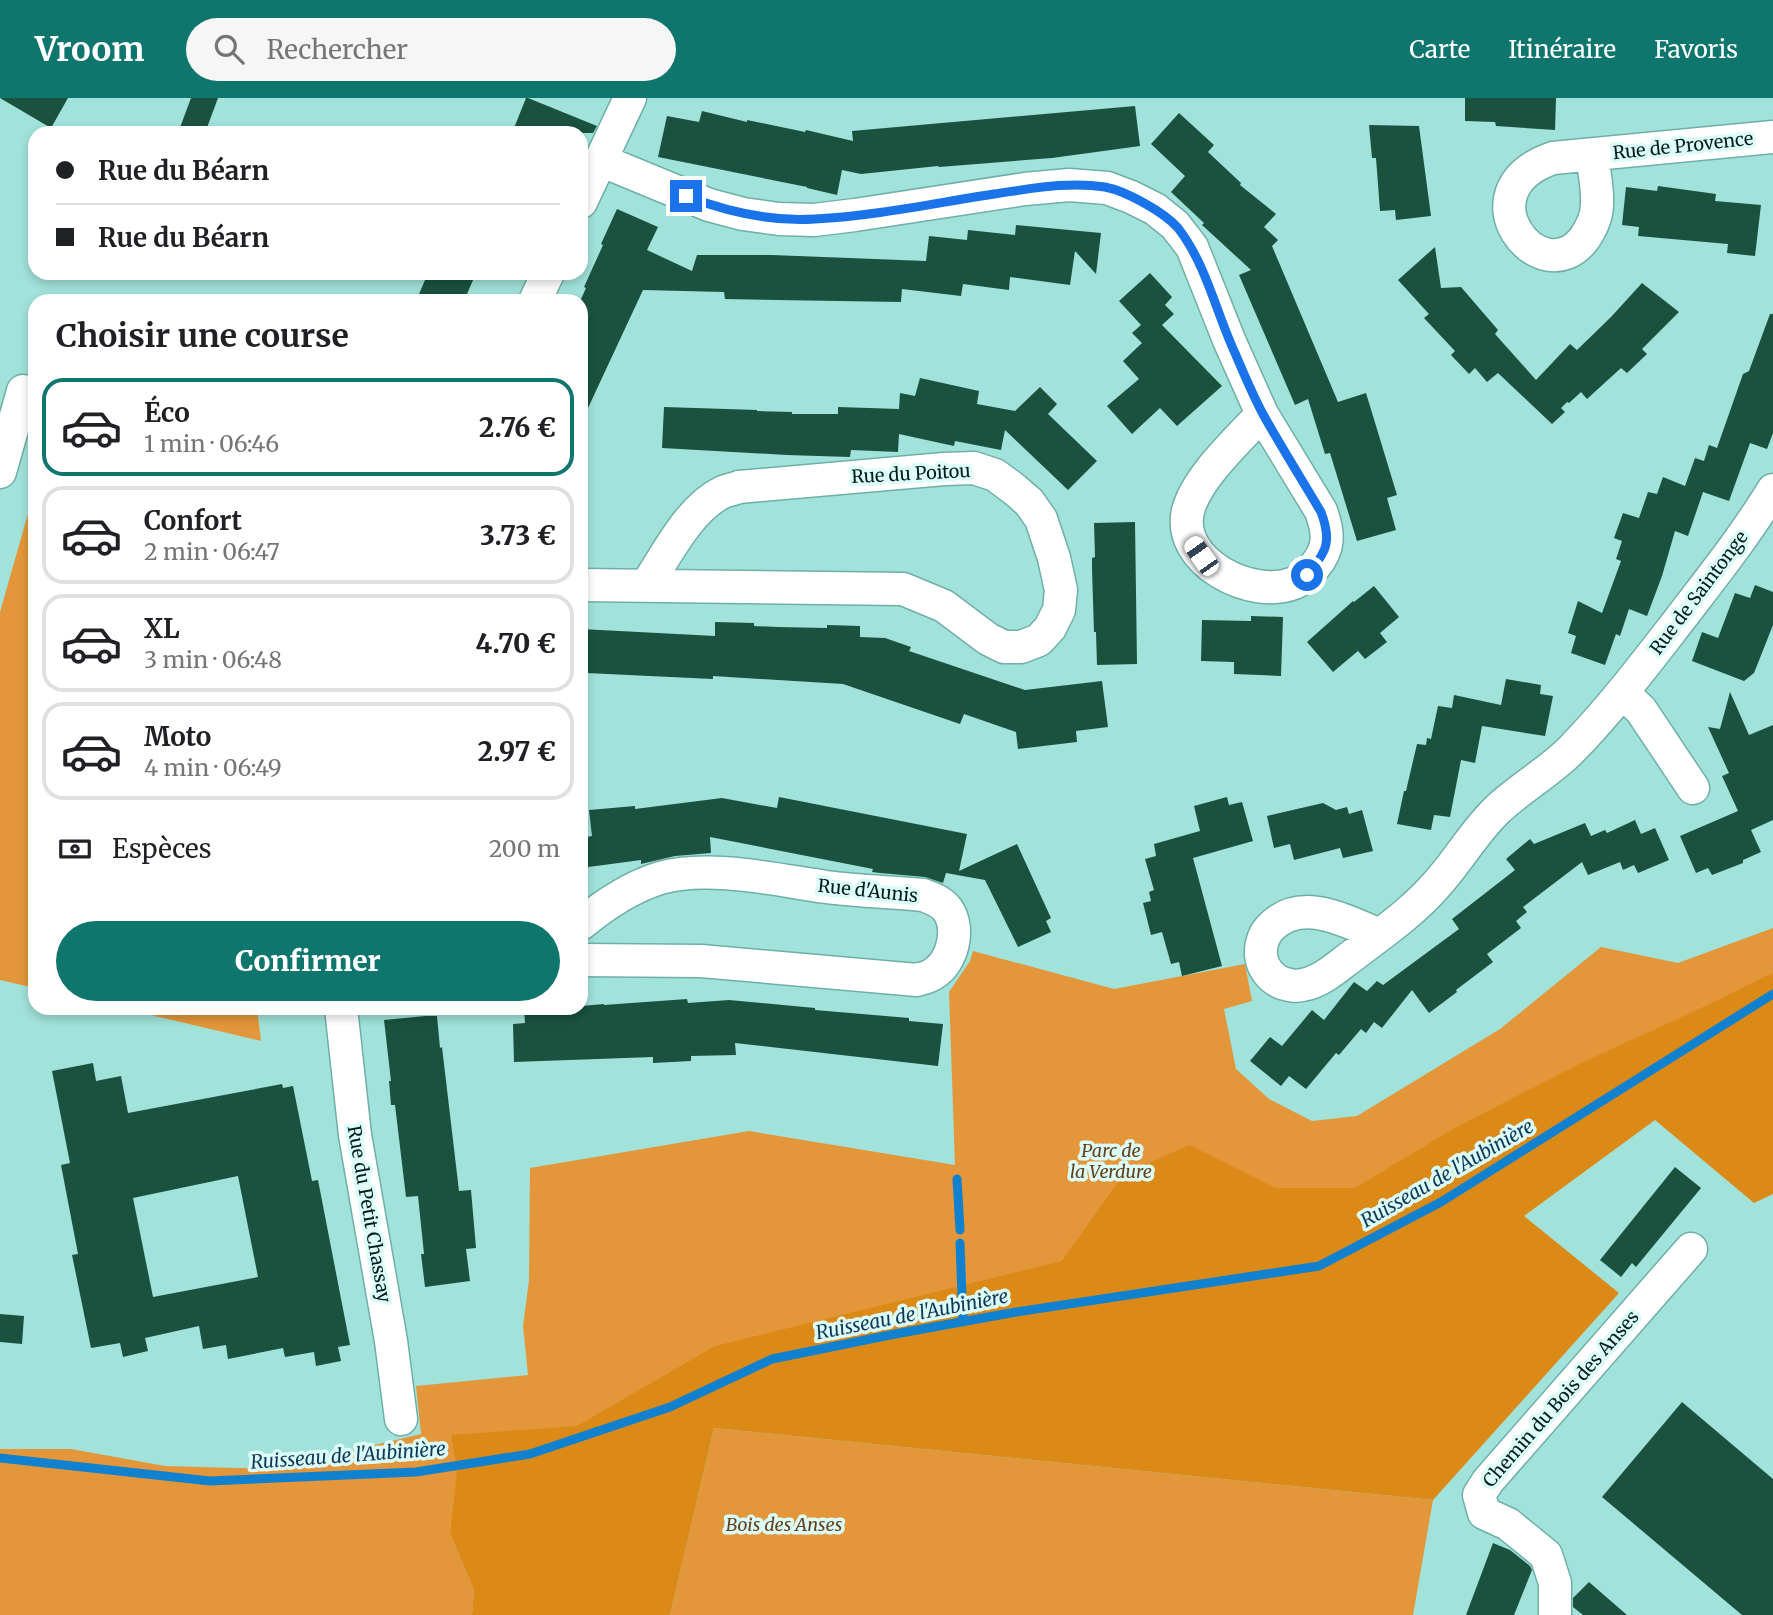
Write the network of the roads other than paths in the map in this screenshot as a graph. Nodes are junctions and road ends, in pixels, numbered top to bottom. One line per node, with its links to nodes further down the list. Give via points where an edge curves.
1 (629, 98): 4 (street)
2 (1773, 138): 3 (street, Rue de Provence)
3 (1592, 155)
4 (600, 160): 5 (street); 7 (street, via 709,205 779,219 814,220 1069,185 1107,188 1131,197 1175,225 1192,247)
5 (588, 187)
6 (19, 389): 8 (street)
7 (1262, 414): 7 (street, via 1204,478 1187,513 1187,529 1201,556 1214,569 1262,588 1294,583 1307,575 1318,563 1327,539 1321,512)
8 (0, 471)
9 (1773, 490): 12 (street, Rue de Saintonge)
10 (588, 585): 11 (street, Rue du Poitou)
11 (646, 586): 11 (street, Rue du Poitou, via 690,520 723,492 974,468 995,475 1029,502 1041,519 1061,590 1059,610 1039,640 1004,647 944,606 903,589)
12 (1623, 693): 13 (street, via 1641,710); 15 (street, Rue de Saintonge, via 1570,751 1496,810 1435,888)
13 (1693, 788)
14 (588, 917): 16 (street, Rue d'Aunis, via 660,878 728,874 923,895 946,907 954,934 943,966 917,980 701,961)
15 (1380, 935)
16 (588, 960)
17 (342, 1015): 19 (street, Rue du Petit Chassay, via 355,1135)
18 (1691, 1249): 20 (street, Chemin du Bois des Anses, via 1479,1495 1484,1513 1508,1524 1546,1555 1555,1583)
19 (401, 1419)
20 (1555, 1615)

